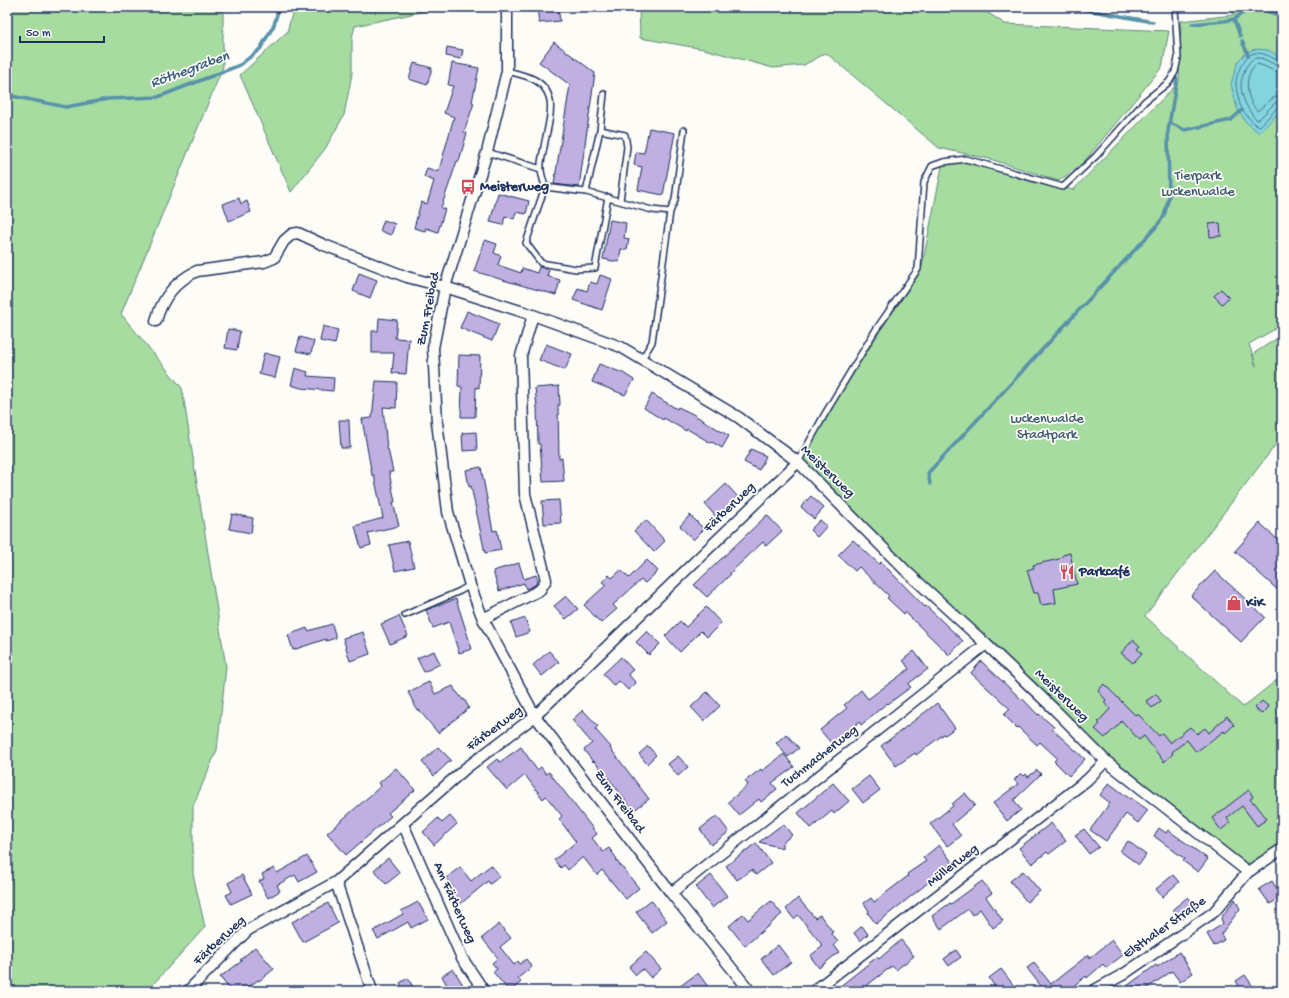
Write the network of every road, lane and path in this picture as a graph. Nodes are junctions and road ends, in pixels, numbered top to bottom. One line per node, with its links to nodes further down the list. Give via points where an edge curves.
1 (507, 7): 3 (street, Zum Freibad)
2 (1176, 7): 18 (lane, via 1178,58 1169,82 1145,101 1096,156 1063,187 966,159 932,166 924,182 918,269 875,331)
3 (507, 71): 7 (street, Zum Freibad); 8 (lane, via 531,78 550,95 550,112)
4 (604, 94): 5 (lane)
5 (600, 130): 10 (lane); 12 (lane, via 625,135 627,147)
6 (684, 130): 13 (lane, via 675,200)
7 (487, 152): 8 (lane); 14 (street, Zum Freibad)
8 (540, 169): 9 (lane)
9 (545, 187): 10 (lane); 11 (lane, via 526,243 541,263 576,269 595,268)
10 (586, 192): 11 (lane)
11 (608, 197): 12 (lane)
12 (620, 201): 13 (lane)
13 (670, 212): 17 (lane, via 652,342)
14 (445, 287): 15 (street, Meisterweg); 16 (street, Meisterweg, via 407,277 298,233 292,234 284,241 274,258 264,262 197,272 187,276 166,296 159,307); 19 (street, Zum Freibad, via 433,348 437,422 448,512)
15 (533, 316): 17 (street, Meisterweg, via 621,347); 21 (street, via 521,356 525,494 546,580 540,590)
16 (156, 321)
17 (642, 359): 18 (street, Meisterweg, via 738,417)
18 (798, 462): 22 (street, Meisterweg, via 907,572); 23 (street, Färberweg)
19 (470, 585): 20 (lane); 21 (street, Zum Freibad)
20 (404, 615)
21 (483, 618): 23 (street, Zum Freibad)
22 (986, 644): 24 (street, Meisterweg); 29 (street, Tuchmacherweg)
23 (535, 716): 25 (street, Färberweg, via 466,768); 29 (street, Zum Freibad)
24 (1106, 761): 27 (street, Meisterweg); 34 (street, Müllerweg, via 1087,780)
25 (403, 824): 28 (street, Färberweg); 32 (street, Am Färberweg, via 462,958)
26 (1282, 849): 27 (street, Elsthaler Straße)
27 (1248, 872): 35 (street, Elsthaler Straße, via 1214,912 1124,974)
28 (336, 882): 30 (street, Färberweg, via 248,930); 31 (street)
29 (671, 893): 33 (street, Zum Freibad)
30 (188, 991)
31 (372, 991)
32 (484, 991)
33 (750, 991)
34 (814, 991)
35 (1093, 991)

